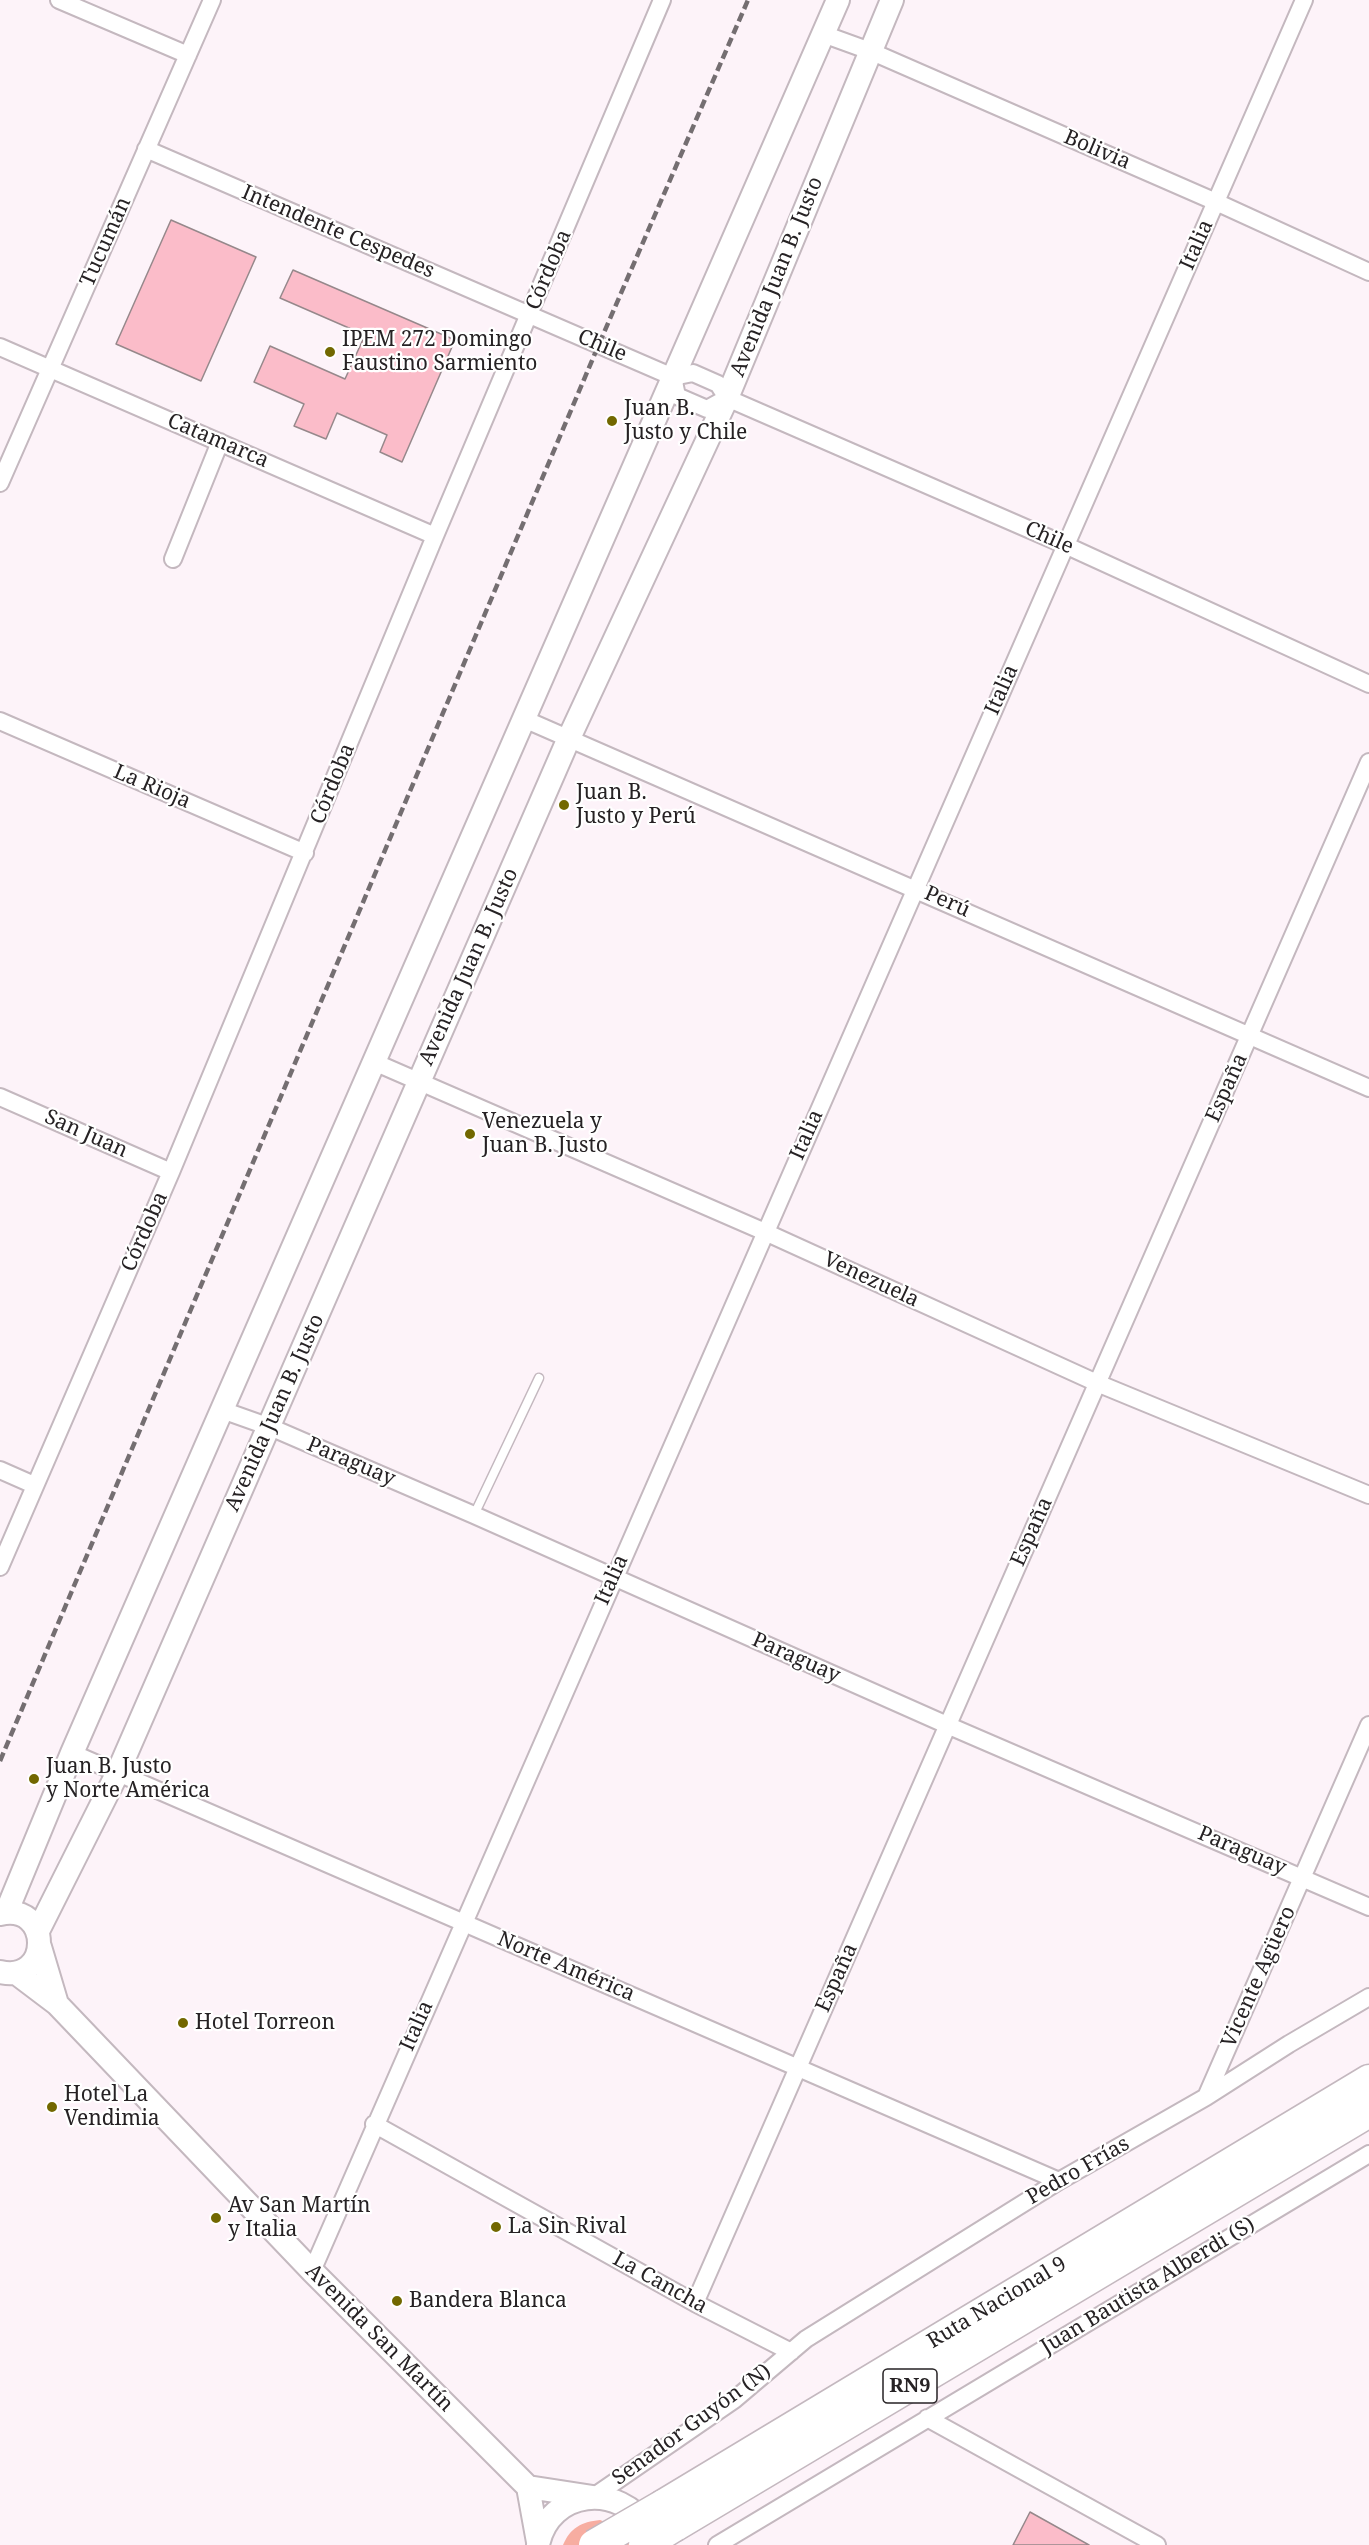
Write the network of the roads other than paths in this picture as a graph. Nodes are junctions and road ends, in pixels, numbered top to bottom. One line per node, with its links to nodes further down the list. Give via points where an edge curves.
1 (59, 0): 9 (street)
2 (212, 0): 9 (street, Tucumán)
3 (662, 0): 13 (street, Córdoba)
4 (838, 0): 7 (main road)
5 (892, 0): 8 (main road, Avenida Juan B. Justo)
6 (1304, 0): 11 (street, Italia)
7 (823, 34): 8 (street, Bolivia); 16 (main road)
8 (870, 51): 11 (street, Bolivia); 17 (main road, Avenida Juan B. Justo)
9 (188, 55): 10 (street, Tucumán)
10 (146, 149): 13 (street, Intendente Cespedes); 15 (street, Tucumán)
11 (1216, 202): 12 (street, Bolivia); 21 (street, Italia)
12 (1369, 272)
13 (530, 315): 16 (street, Chile); 20 (street, Córdoba)
14 (0, 347): 15 (street, Catamarca)
15 (50, 369): 18 (street, Catamarca); 19 (street, Tucumán)
16 (673, 377): 17 (street, Chile, via 693,373 718,384); 17 (street, via 677,396 707,408); 24 (main road)
17 (727, 398): 21 (street, Chile); 26 (main road, Avenida Juan B. Justo)
18 (220, 442): 20 (street, Catamarca); 22 (street)
19 (0, 483)
20 (435, 536): 28 (street, Córdoba)
21 (1065, 545): 23 (street, Chile); 29 (street, Italia)
22 (173, 559)
23 (1369, 684)
24 (524, 719): 26 (street, Perú); 31 (main road)
25 (0, 721): 28 (street, La Rioja)
26 (569, 738): 29 (street, Perú); 32 (main road, Avenida Juan B. Justo)
27 (1369, 762): 30 (street, España)
28 (305, 853): 35 (street, Córdoba)
29 (915, 888): 30 (street, Perú); 36 (street, Italia)
30 (1250, 1037): 33 (street, Perú); 38 (street, España)
31 (374, 1062): 32 (street, Venezuela); 39 (main road)
32 (419, 1082): 36 (street, Venezuela); 40 (main road, Avenida Juan B. Justo)
33 (1369, 1088)
34 (0, 1097): 35 (street, San Juan)
35 (171, 1172): 42 (street, Córdoba)
36 (765, 1232): 38 (street, Venezuela); 46 (street, Italia)
37 (539, 1378): 44 (lane)
38 (1097, 1383): 43 (street, Venezuela); 47 (street, España)
39 (222, 1410): 40 (street, Paraguay); 49 (main road)
40 (270, 1427): 44 (street, Paraguay); 50 (main road, Avenida Juan B. Justo)
41 (0, 1470): 42 (street)
42 (34, 1485): 45 (street, Córdoba)
43 (1369, 1495)
44 (474, 1515): 46 (street, Paraguay)
45 (0, 1567)
46 (614, 1576): 47 (street, Paraguay); 54 (street, Italia)
47 (947, 1725): 51 (street, Paraguay); 59 (street, España)
48 (1369, 1725): 51 (street, Vicente Agüero)
49 (72, 1753): 50 (street, Norte América); 53 (main road)
50 (118, 1772): 54 (street, Norte América); 55 (main road, Avenida Juan B. Justo)
51 (1302, 1877): 52 (street, Paraguay); 61 (street, Vicente Agüero)
52 (1369, 1907)
53 (3, 1913): 55 (main road, via 25,1917)
54 (463, 1922): 59 (street, Norte América); 63 (street, Italia)
55 (39, 1939): 56 (main road, Avenida Juan B. Justo, via 32,1964); 58 (main road, Avenida San Martín)
56 (8, 1972): 58 (main road, Avenida San Martín)
57 (1369, 1997): 61 (street, Pedro Frías)
58 (57, 2004): 66 (main road, Avenida San Martín)
59 (798, 2068): 65 (street, Norte América); 67 (street, España)
60 (1369, 2080): 72 (highway, Ruta Nacional 9 / RN9)
61 (1206, 2097): 65 (street, Pedro Frías)
62 (1369, 2112): 72 (highway, Ruta Nacional 9 / RN9)
63 (374, 2124): 66 (street, Italia); 67 (street, La Cancha)
64 (1369, 2154): 69 (street, Juan Bautista Alberdi (S))
65 (1059, 2181): 68 (street, Pedro Frías)
66 (312, 2271): 70 (main road, Avenida San Martín)
67 (695, 2303): 68 (street, La Cancha)
68 (791, 2352): 71 (street, Senador Guyón (N), via 734,2400)
69 (927, 2418): 76 (street); 77 (street)
70 (528, 2487): 71 (main road); 73 (main road)
71 (593, 2497): 72 (main road, via 621,2503 643,2521); 73 (main road, via 558,2510)
72 (664, 2525): 74 (highway, Ruta Nacional 9 / RN9, bridge); 75 (highway, Ruta Nacional 9 / RN9, bridge)
73 (536, 2544)
74 (594, 2545)
75 (644, 2545)
76 (717, 2545)
77 (1157, 2545)

